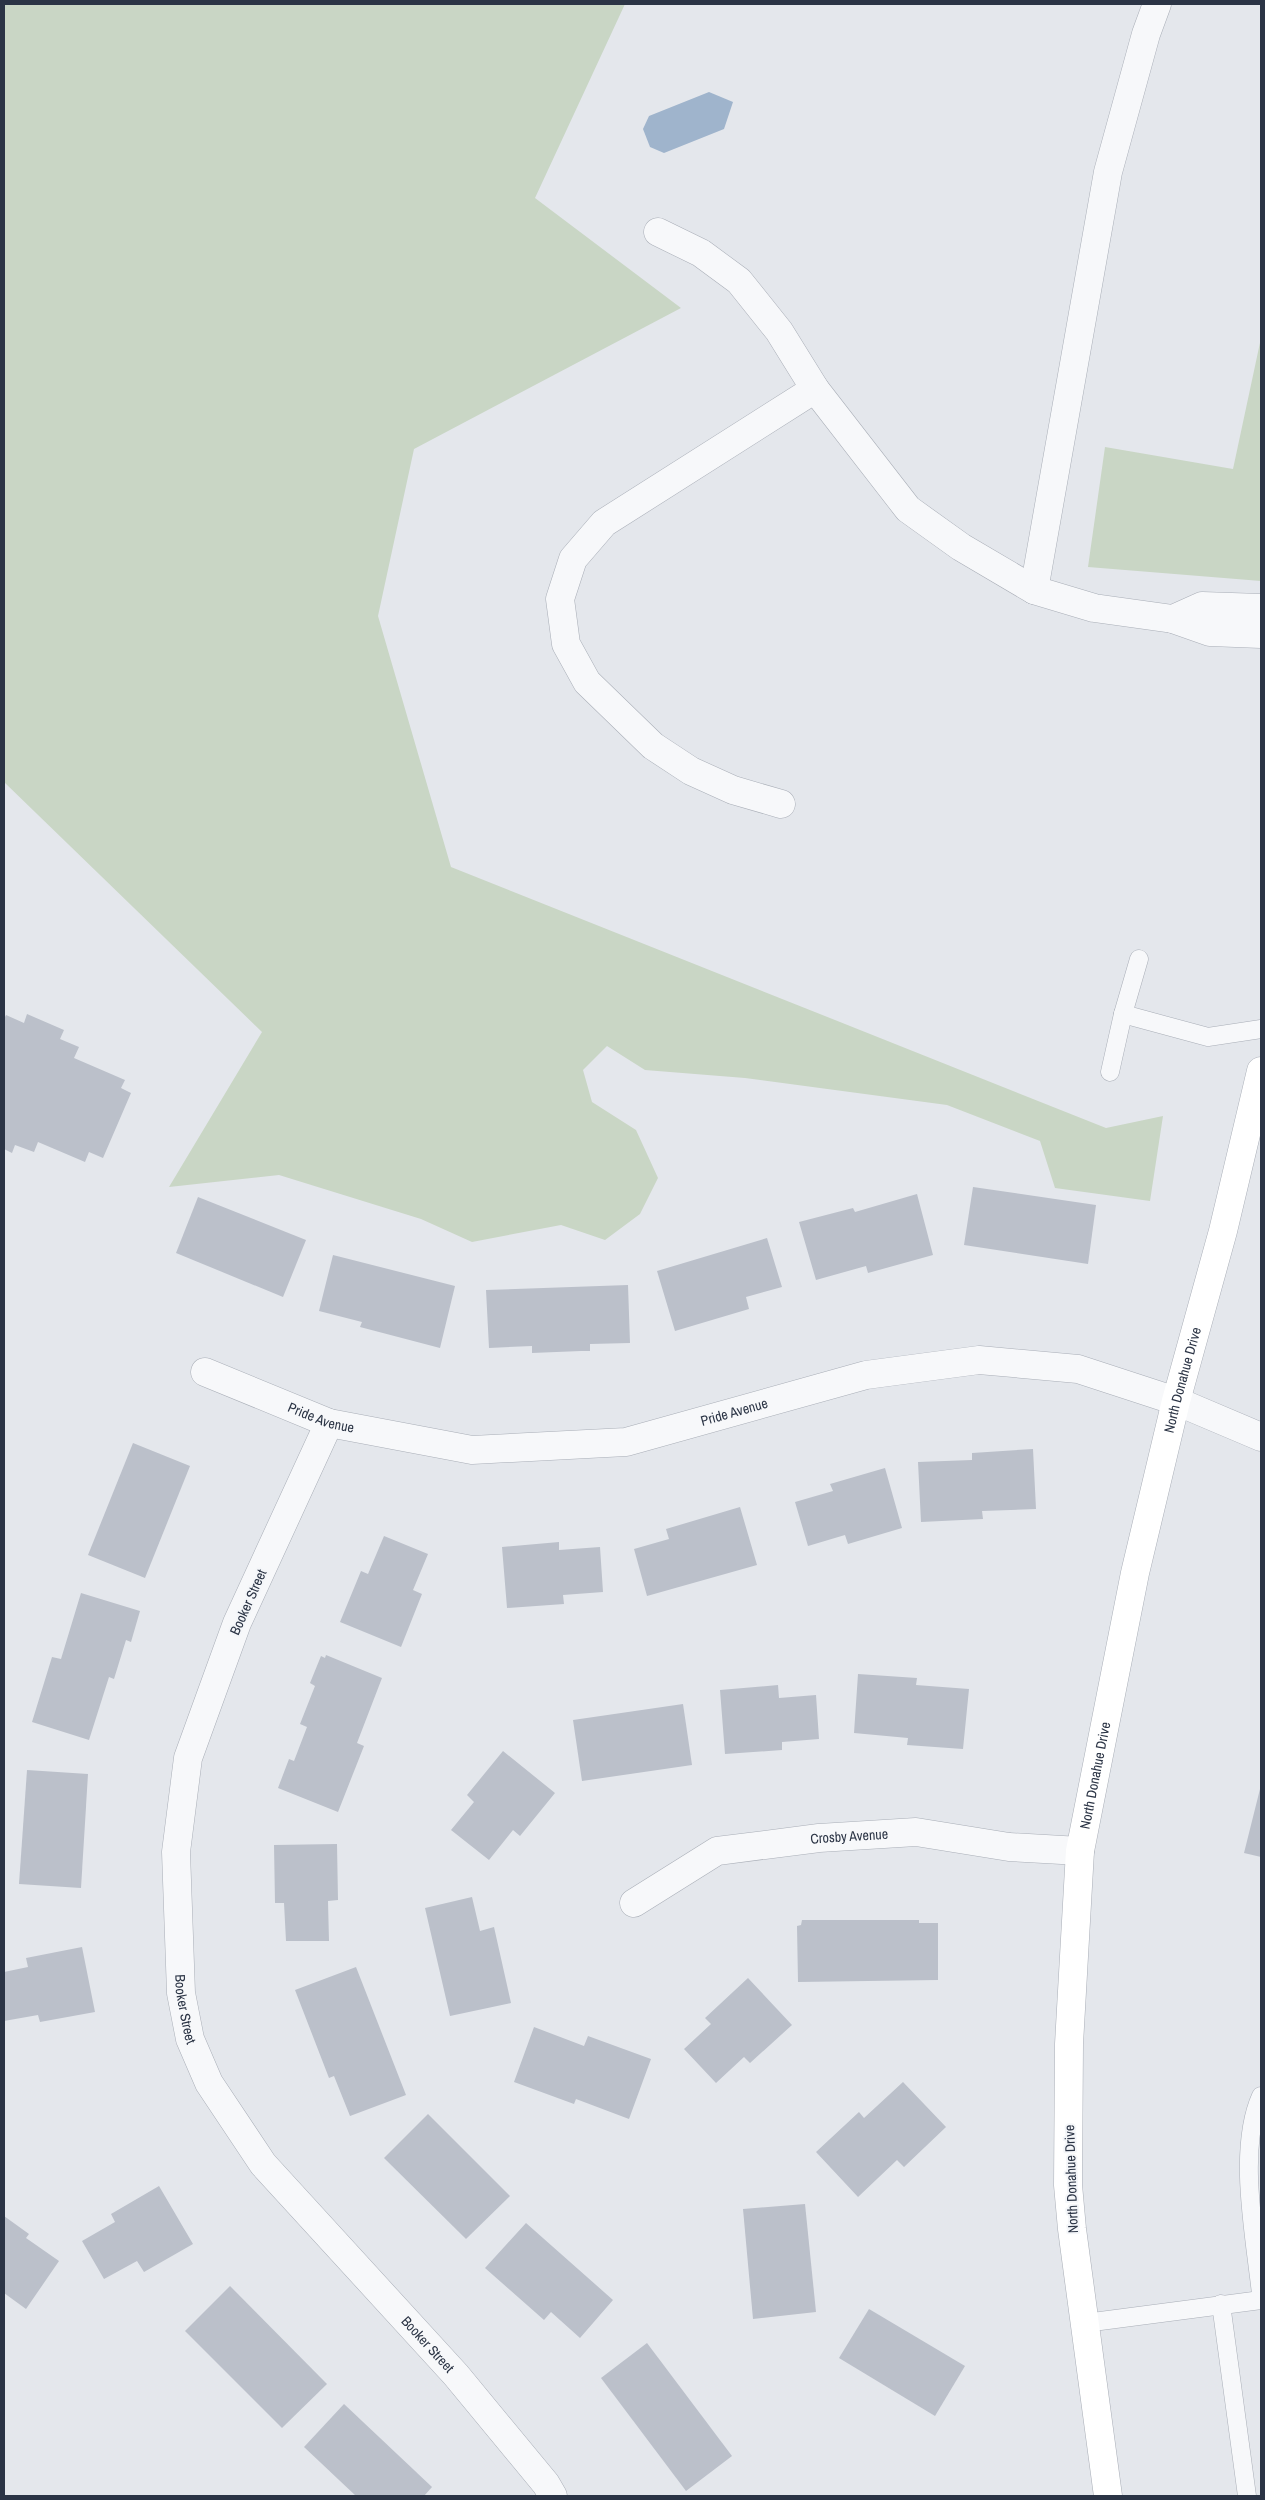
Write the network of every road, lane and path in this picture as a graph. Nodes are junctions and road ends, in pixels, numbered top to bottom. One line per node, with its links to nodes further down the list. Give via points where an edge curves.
1 (1157, 4): 4 (street, via 1108,172)
2 (658, 232): 3 (street, via 702,253 739,281 779,331)
3 (815, 389): 4 (street, via 908,509 961,547); 8 (street, via 604,523 573,559 560,599 566,644 587,682 653,746 691,771 734,790)
4 (1034, 590): 6 (street, via 1094,608)
5 (1261, 608): 6 (street, via 1202,606)
6 (1173, 619): 7 (street, via 1210,632)
7 (1261, 634)
8 (781, 804)
9 (1139, 958): 10 (lane)
10 (1123, 1014): 11 (lane, via 1208,1037); 13 (lane)
11 (1261, 1029)
12 (1261, 1071): 15 (street, North Donahue Drive, via 1223,1231)
13 (1110, 1072)
14 (205, 1372): 16 (street, Pride Avenue)
15 (1176, 1401): 16 (street, Pride Avenue, via 1078,1370 979,1360 866,1375 626,1442 472,1450); 17 (street, Pride Avenue); 18 (street, North Donahue Drive, via 1135,1573)
16 (329, 1423): 25 (street, Booker Street, via 237,1623 188,1758 176,1852 181,1992 190,2039 209,2083 263,2164 456,2375)
17 (1261, 1437)
18 (1080, 1851): 19 (street, Crosby Avenue, via 1009,1847 916,1832 819,1838 717,1851); 24 (street, North Donahue Drive, via 1069,2044 1068,2186)
19 (634, 1903)
20 (1261, 2096): 21 (lane, via 1254,2112 1248,2180)
21 (1261, 2294)
22 (1261, 2300): 23 (lane)
23 (1221, 2304): 24 (lane); 27 (lane)
24 (1085, 2323): 26 (street, North Donahue Drive)
25 (553, 2496)
26 (1108, 2496)
27 (1247, 2496)

